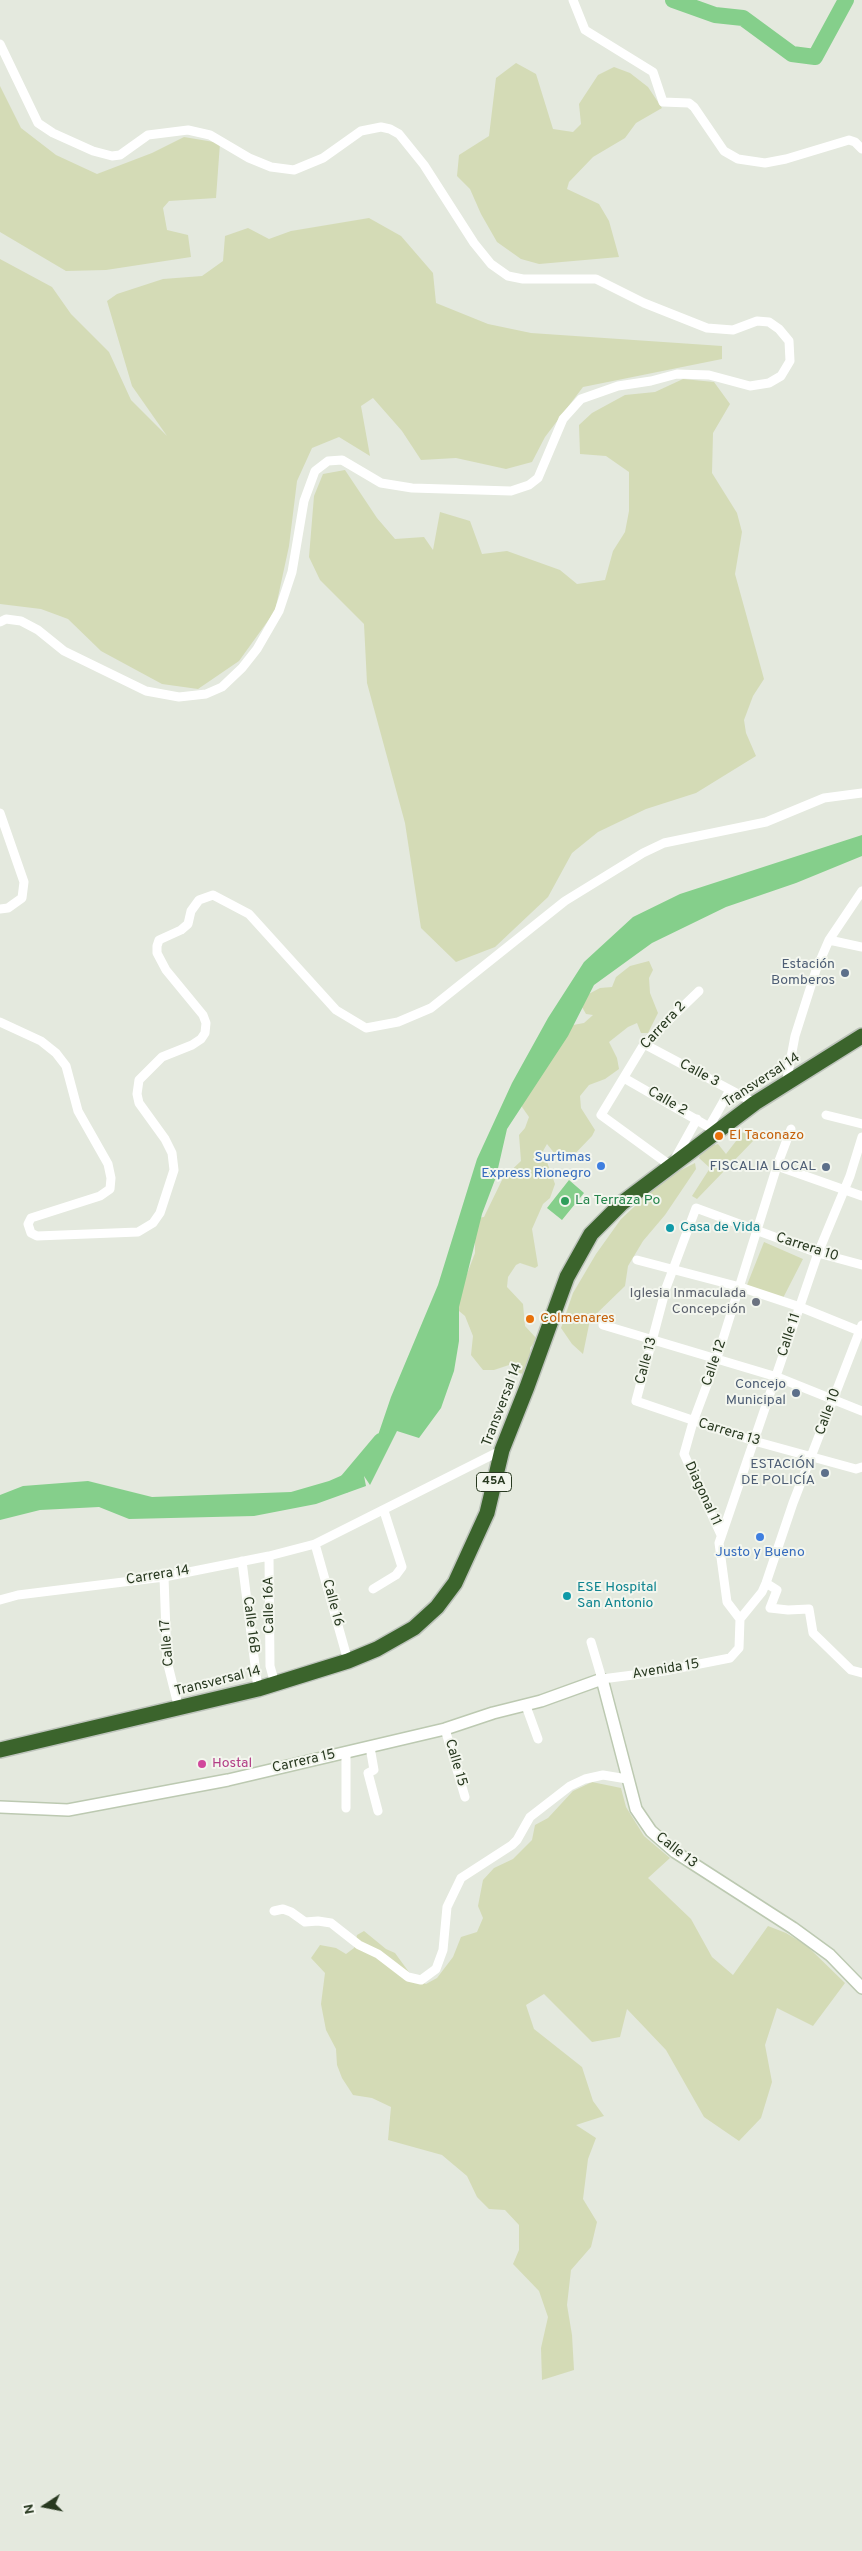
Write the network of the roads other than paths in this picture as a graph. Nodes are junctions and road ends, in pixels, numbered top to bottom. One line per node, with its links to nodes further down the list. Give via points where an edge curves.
1 (573, 0): 3 (street, via 586,30 652,72 663,102 688,103 694,107 724,151 738,160 765,163 849,140)
2 (0, 44): 4 (street, via 38,123 93,152 120,155 148,135 188,130 210,135 271,167 294,170 323,158 361,130 390,129 424,165 474,243 491,264 508,276 596,279 706,328 734,330 757,322 769,322 780,329 789,341 790,361 781,376 769,383 750,386 709,375 677,374 618,386 581,398 564,419 538,478 511,491 412,488 381,483 342,460 328,461 315,471 304,501 292,572 279,611 257,650 242,668 222,687 206,694 179,698 146,691 64,651 21,621 6,619)
3 (862, 149)
4 (0, 622)
5 (862, 793): 12 (street, via 824,798 766,822 664,843 565,901 431,1008 398,1022 366,1028 336,1010 249,914 213,895 199,900 191,911 188,924 159,940 157,946 166,970 206,1023 201,1039 162,1056 139,1080 139,1103 165,1139 172,1153 174,1170 160,1213 153,1223 138,1232 37,1236 31,1233 28,1224 31,1218 100,1196 110,1189 111,1178 108,1164 78,1111 66,1066 40,1041)
6 (0, 813): 8 (street, via 24,882 22,898 8,908)
7 (862, 891): 9 (street)
8 (0, 909)
9 (829, 940): 10 (street); 16 (street, via 803,1008)
10 (862, 946)
11 (699, 990): 14 (street, Carrera 2)
12 (0, 1022)
13 (862, 1036): 16 (highway, Transversal 14 / 45A)
14 (644, 1044): 15 (street, Carrera 2); 17 (street, Calle 3)
15 (624, 1078): 20 (street, Calle 2); 24 (street, Carrera 2, via 601,1115)
16 (786, 1084): 18 (highway, Transversal 14 / 45A)
17 (730, 1090): 18 (street, Calle 3); 20 (street, Calle 2, via 709,1128)
18 (754, 1103): 24 (highway, Transversal 14 / 45A)
19 (826, 1115): 21 (street)
20 (696, 1119): 24 (street)
21 (862, 1124)
22 (791, 1129): 25 (street, Calle 12)
23 (862, 1137): 26 (street, Calle 11)
24 (671, 1166): 46 (highway, Transversal 14 / 45A, via 622,1203 591,1234 567,1277)
25 (777, 1166): 26 (street); 29 (street, Calle 12)
26 (843, 1189): 27 (street); 30 (street, Calle 11)
27 (862, 1196)
28 (696, 1208): 29 (street, Carrera 10); 33 (street, Calle 13)
29 (757, 1231): 30 (street, Carrera 10); 34 (street, Calle 12)
30 (818, 1253): 32 (street, Carrera 10); 35 (street, Calle 11)
31 (637, 1260): 33 (street)
32 (862, 1265)
33 (672, 1270): 34 (street); 38 (street, Calle 13)
34 (740, 1287): 35 (street); 39 (street, Calle 12)
35 (800, 1307): 37 (street); 40 (street, Calle 11)
36 (603, 1325): 38 (street)
37 (861, 1330): 41 (street, Calle 10)
38 (652, 1340): 39 (street); 42 (street, Calle 13)
39 (717, 1358): 40 (street); 44 (street, Calle 12)
40 (777, 1377): 41 (street); 45 (street, Calle 11)
41 (833, 1399): 43 (street); 48 (street, Calle 10)
42 (636, 1401): 44 (street, Carrera 13)
43 (862, 1411)
44 (693, 1422): 45 (street, Carrera 13); 47 (street, Calle 12)
45 (754, 1441): 48 (street, Carrera 13); 51 (street, Calle 11)
46 (502, 1450): 50 (street, Carrera 14); 61 (highway, Transversal 14 / 45A, via 487,1513 455,1583 414,1628)
47 (684, 1454): 51 (street, Diagonal 11)
48 (813, 1456): 49 (street, Carrera 13, via 852,1468); 56 (street, Calle 10)
49 (862, 1467)
50 (384, 1512): 52 (street, Carrera 14); 57 (street, via 402,1567 396,1575)
51 (721, 1535): 59 (street, via 718,1543 727,1602)
52 (315, 1544): 53 (street, Carrera 14); 61 (street, Calle 16)
53 (269, 1556): 54 (street, Carrera 14); 64 (street, Calle 16A, via 270,1666)
54 (242, 1562): 55 (street, Carrera 14); 65 (street, Calle 16B)
55 (164, 1577): 58 (street, Carrera 14); 67 (street, Calle 17, via 167,1661)
56 (766, 1583): 59 (street, Calle 10); 62 (street, via 777,1590 770,1608 809,1609 813,1634 851,1670)
57 (373, 1589)
58 (0, 1600)
59 (740, 1619): 63 (street, Avenida 15, via 739,1648 730,1658)
60 (591, 1642): 63 (street, Calle 13)
61 (348, 1661): 64 (highway, Transversal 14 / 45A)
62 (862, 1673)
63 (602, 1679): 66 (street, Carrera 15); 73 (street, Calle 13)
64 (275, 1684): 65 (highway, Transversal 14 / 45A)
65 (258, 1689): 67 (highway, Transversal 14 / 45A)
66 (526, 1706): 68 (street, Carrera 15); 69 (street)
67 (179, 1709): 71 (highway, Transversal 14 / 45A)
68 (445, 1729): 70 (street, Carrera 15); 74 (street, Calle 15)
69 (538, 1739)
70 (370, 1747): 72 (street, Carrera 15); 77 (street, via 374,1770 368,1773)
71 (0, 1750)
72 (346, 1752): 75 (street, Carrera 15, via 228,1780 68,1810); 76 (street)
73 (627, 1779): 78 (street, via 603,1775 585,1778 570,1786 530,1817 517,1840 461,1878 447,1907 443,1950 436,1969 421,1980 408,1977 332,1923 305,1922 283,1909); 79 (street, Calle 13, via 636,1808 657,1836 675,1852 830,1955)
74 (466, 1797)
75 (0, 1807)
76 (346, 1808)
77 (378, 1811)
78 (274, 1911)
79 (862, 1988)

